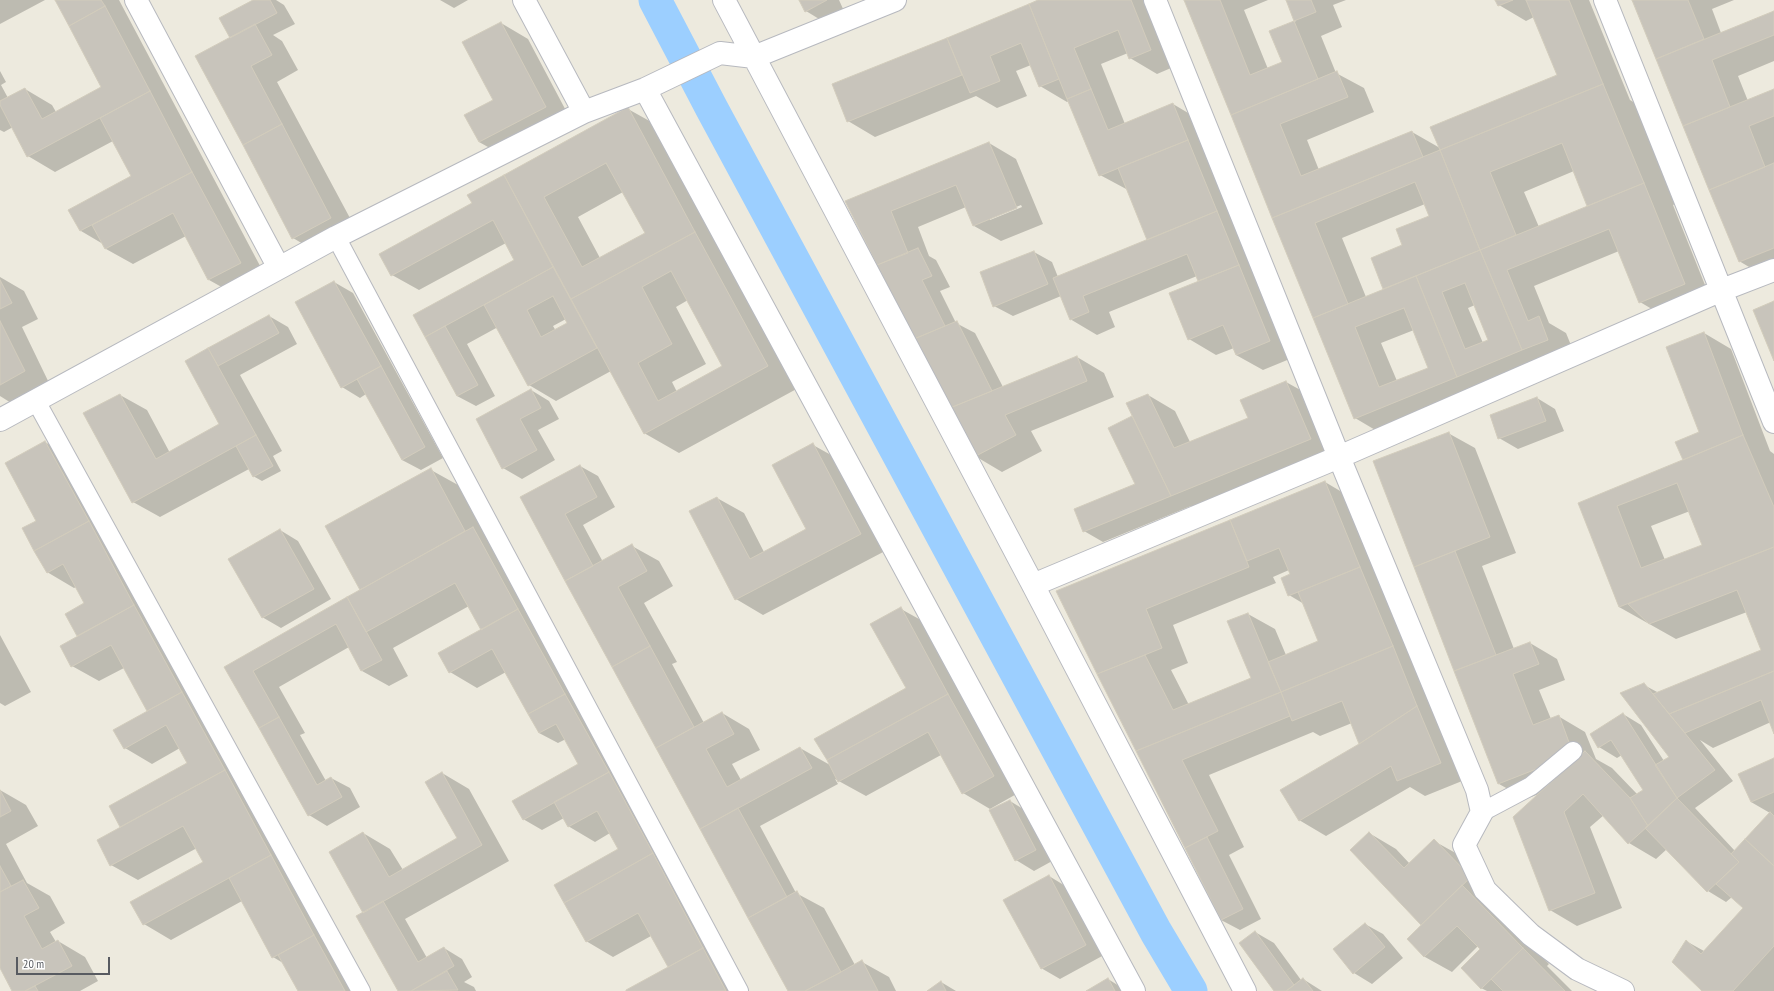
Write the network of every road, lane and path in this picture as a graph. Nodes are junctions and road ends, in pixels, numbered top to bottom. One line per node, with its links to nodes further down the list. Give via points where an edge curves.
1 (136, 0): 11 (street)
2 (524, 0): 9 (street)
3 (724, 0): 7 (street)
4 (895, 0): 7 (street)
5 (1155, 0): 17 (street)
6 (1605, 0): 13 (street)
7 (754, 57): 8 (street, via 720,53); 18 (street)
8 (645, 89): 9 (street); 23 (street)
9 (584, 112): 10 (street)
10 (336, 237): 11 (street); 22 (lane)
11 (279, 268): 14 (street)
12 (1774, 270): 13 (street)
13 (1722, 290): 16 (street); 17 (street)
14 (36, 401): 15 (street); 21 (lane)
15 (0, 420)
16 (1774, 422)
17 (1339, 457): 18 (street); 20 (street, via 1477,790)
18 (1034, 585): 24 (street)
19 (1573, 751): 20 (lane, via 1531,786)
20 (1482, 812): 25 (street, via 1464,845 1484,890 1531,935 1571,965)
21 (361, 991)
22 (739, 991)
23 (1134, 991)
24 (1245, 991)
25 (1623, 991)

